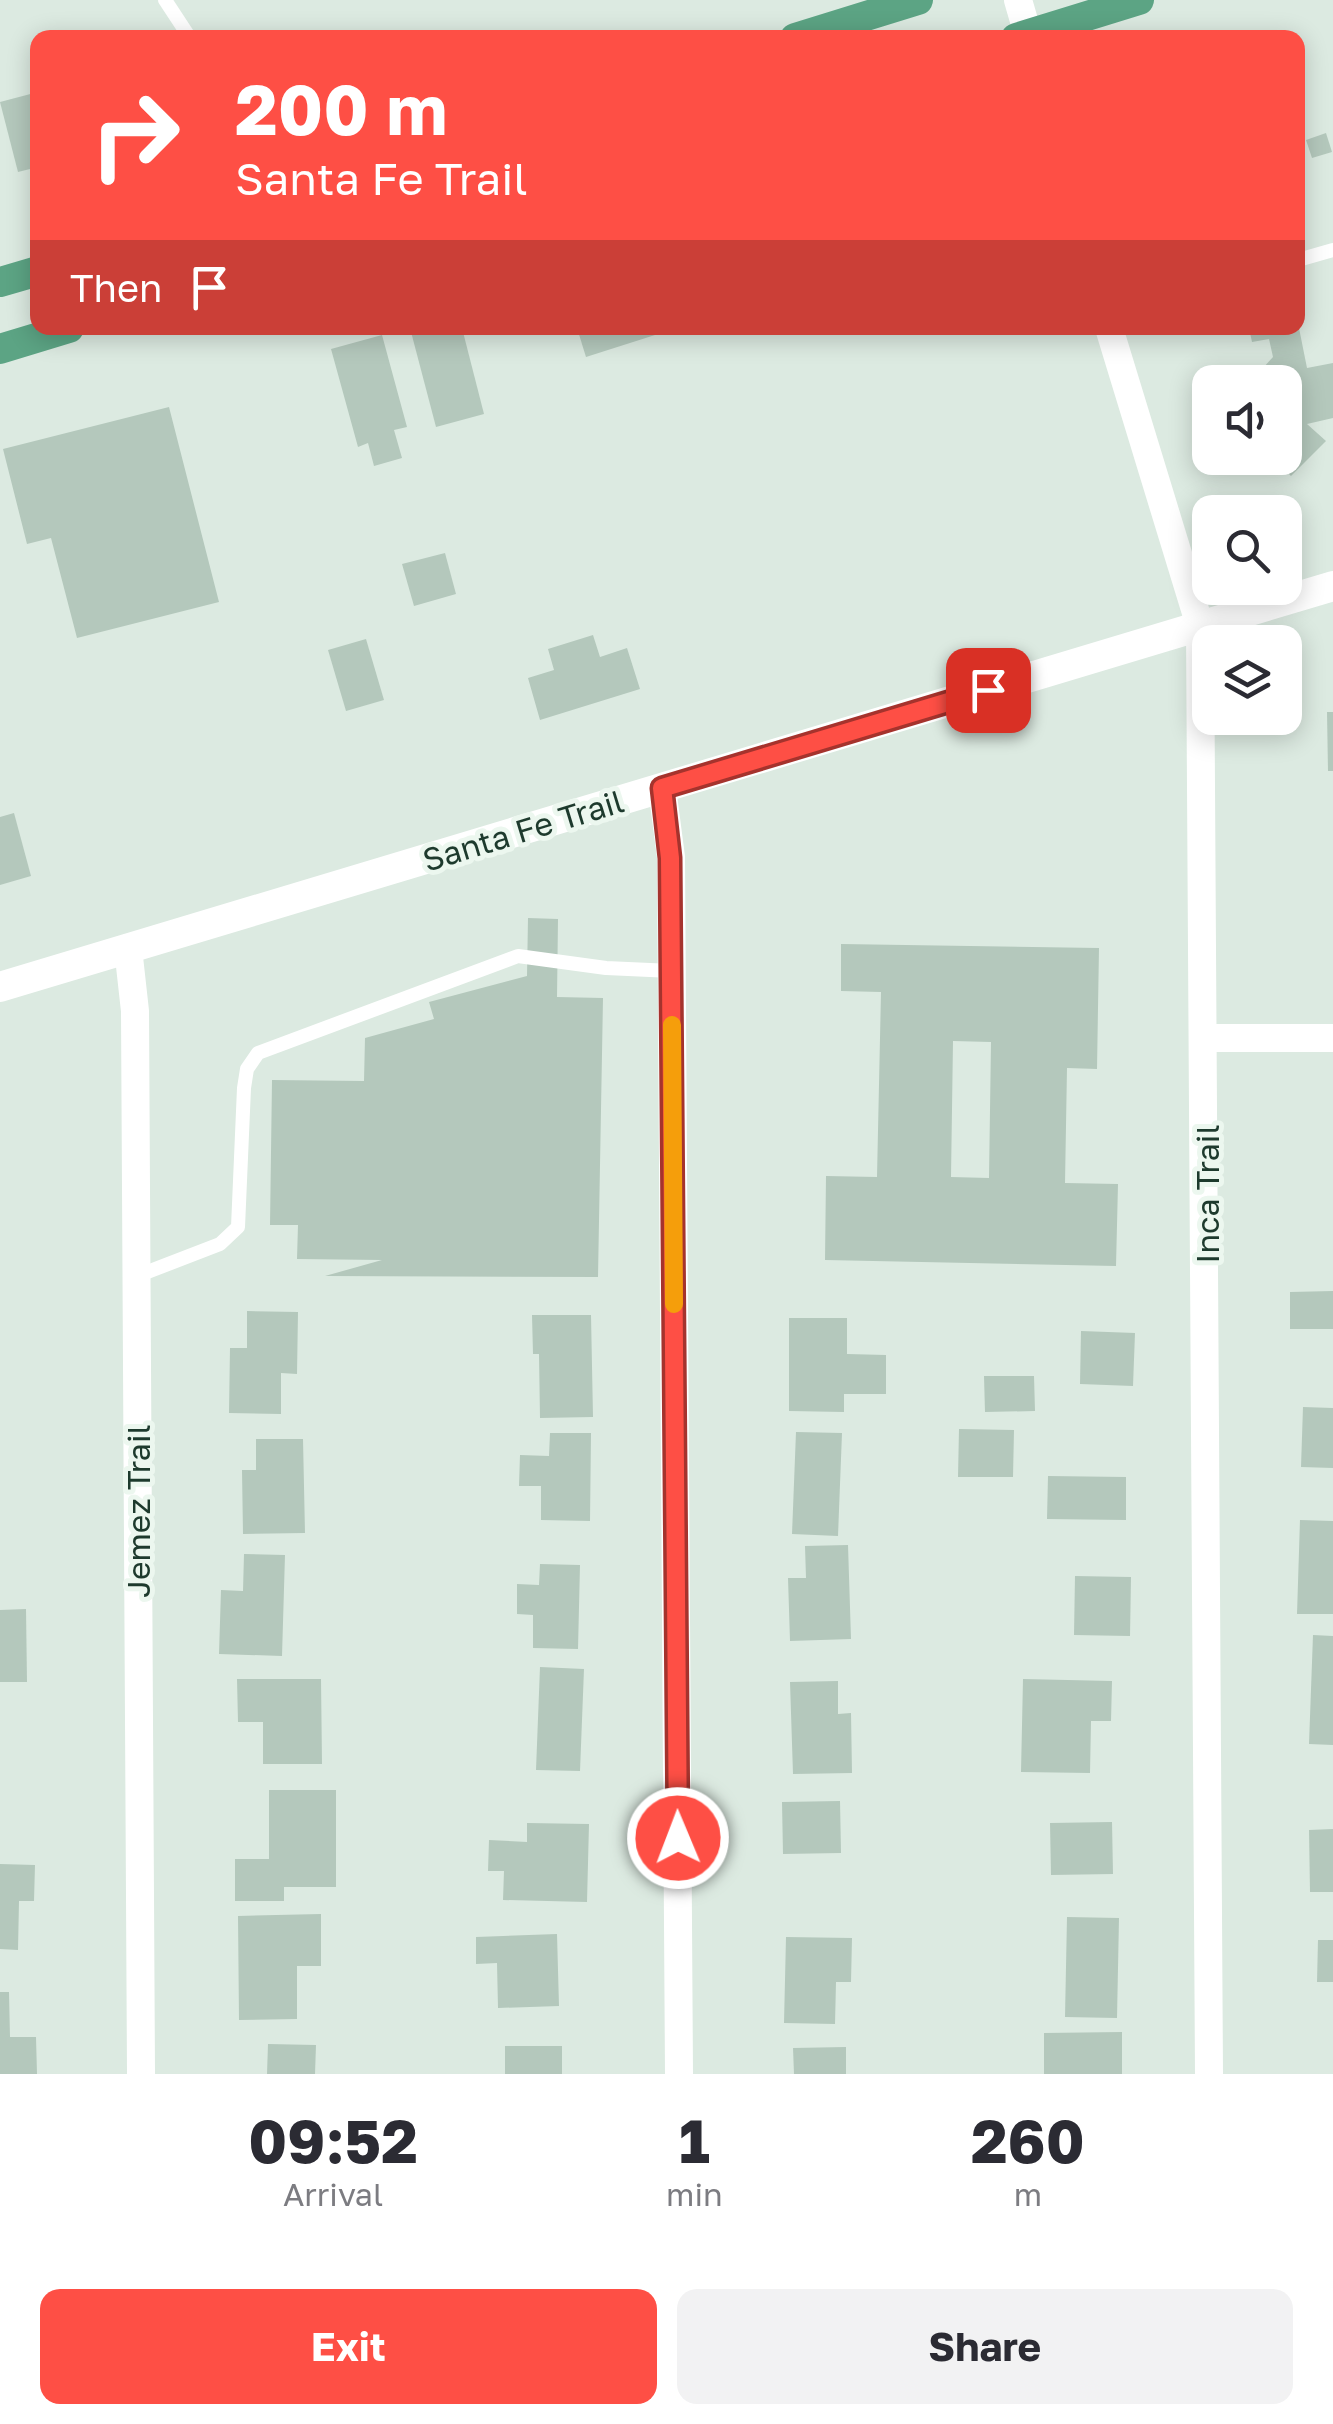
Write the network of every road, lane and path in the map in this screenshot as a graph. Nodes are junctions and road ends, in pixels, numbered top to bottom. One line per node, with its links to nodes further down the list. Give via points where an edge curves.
1 (165, 0): 5 (lane)
2 (918, 0): 6 (main road)
3 (1018, 0): 7 (street)
4 (1139, 0): 8 (main road)
5 (185, 30)
6 (822, 30)
7 (1023, 30)
8 (1043, 30)
9 (1333, 250): 10 (lane)
10 (1305, 258)
11 (30, 273): 12 (main road)
12 (0, 282)
13 (46, 335): 15 (main road)
14 (1112, 335): 17 (street, Inca Trail)
15 (0, 349)
16 (1333, 586): 18 (street, Santa Fe Trail)
17 (1200, 625)
18 (1203, 625)
19 (1192, 628): 21 (street, Santa Fe Trail)
20 (1202, 735): 25 (street, Inca Trail)
21 (662, 788): 22 (street, Santa Fe Trail); 23 (street)
22 (128, 948): 24 (street, Santa Fe Trail); 27 (street, Jemez Trail, via 136,1011)
23 (672, 972): 27 (lane, via 518,956 258,1053 244,1088 238,1227 220,1244); 29 (street)
24 (0, 987)
25 (1206, 1038): 26 (street); 30 (street, Inca Trail)
26 (1333, 1038)
27 (137, 1276): 28 (street, Jemez Trail)
28 (141, 2074)
29 (679, 2074)
30 (1209, 2074)

